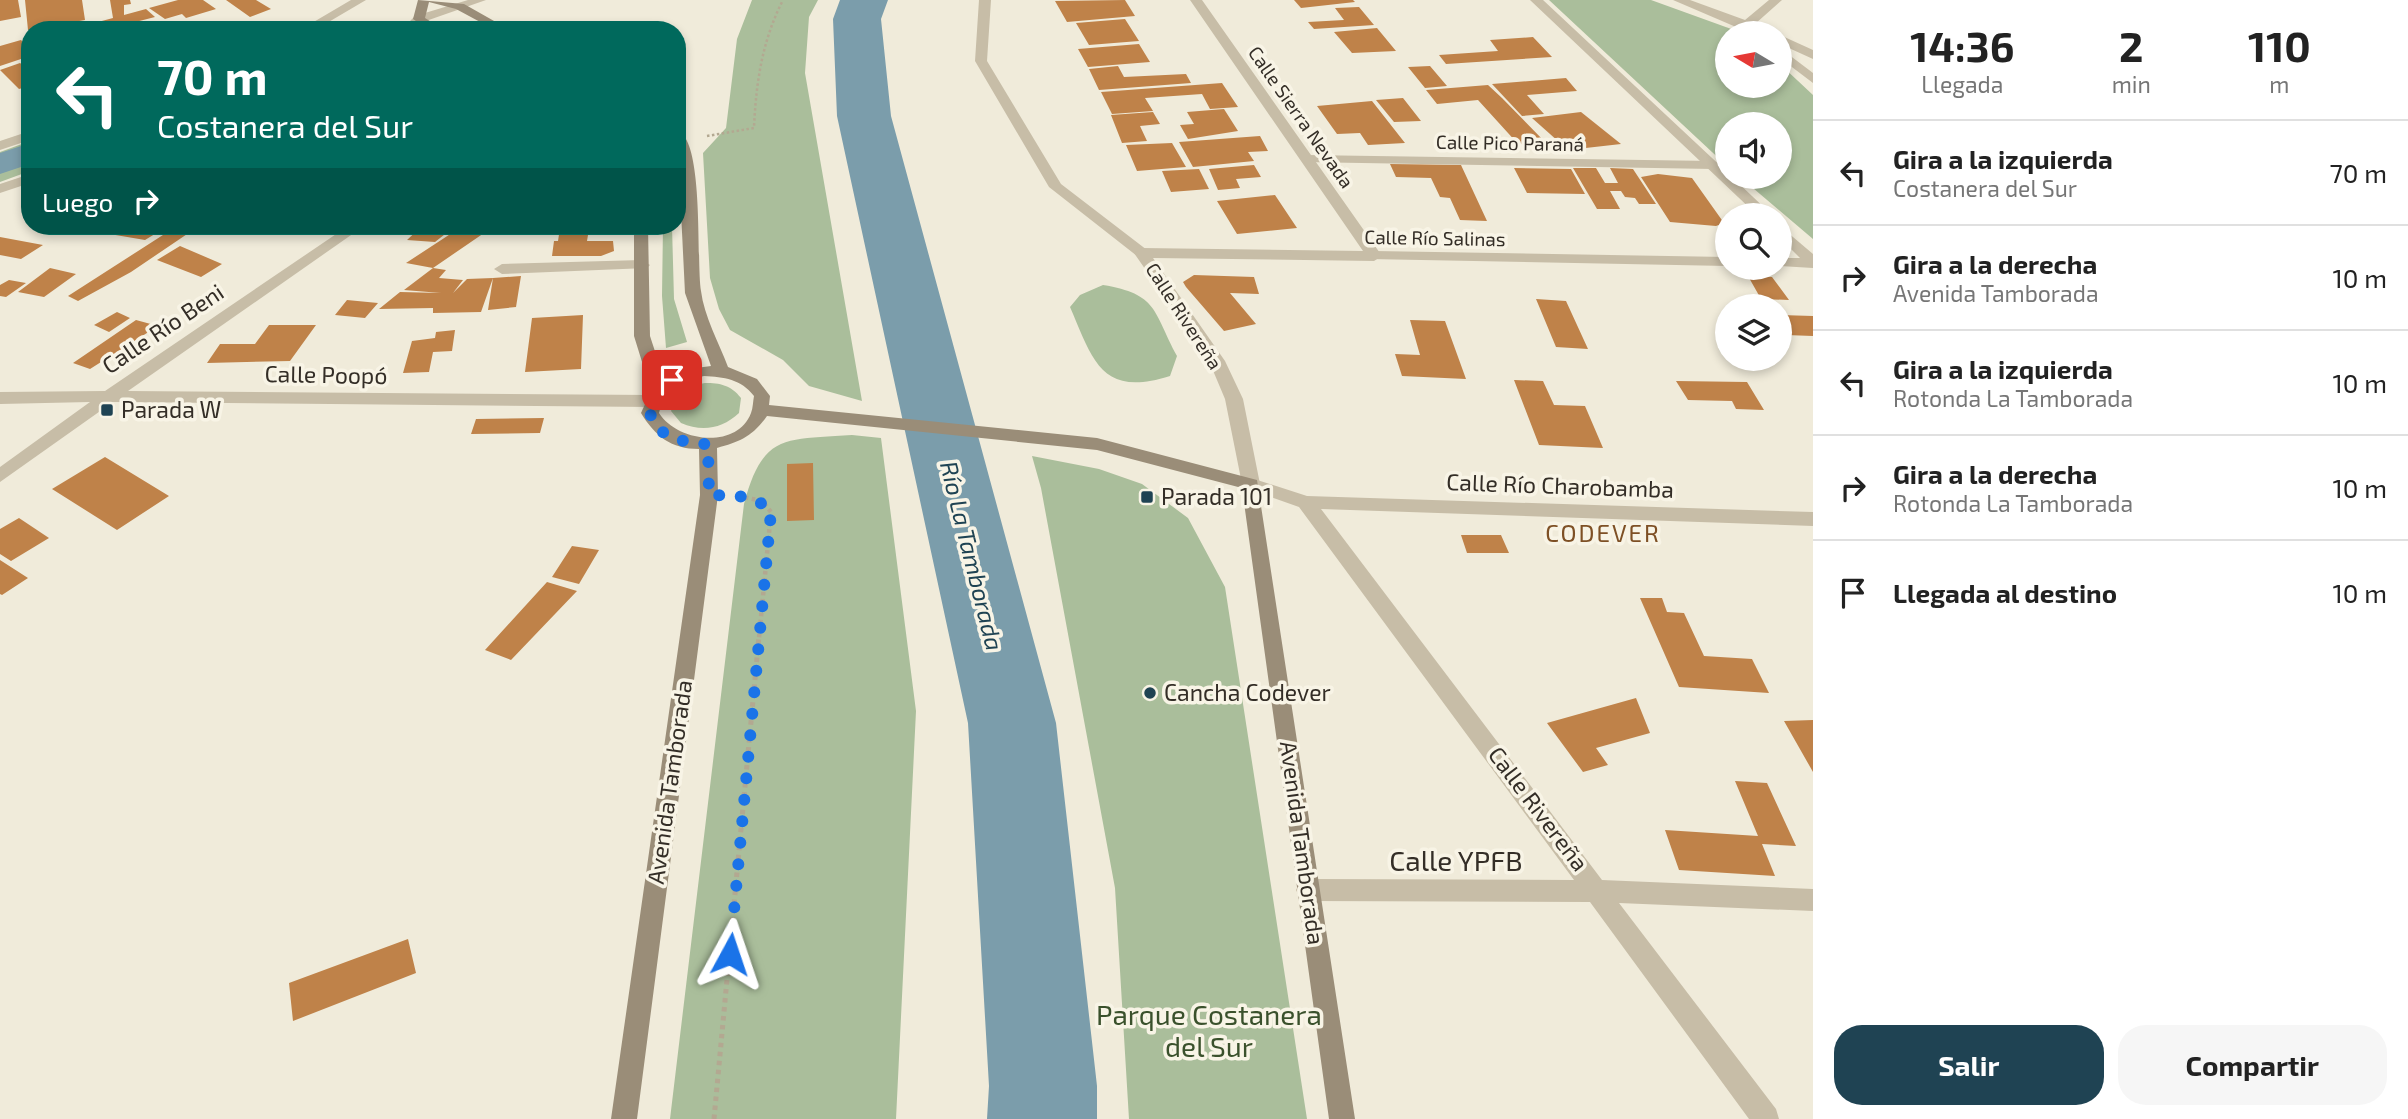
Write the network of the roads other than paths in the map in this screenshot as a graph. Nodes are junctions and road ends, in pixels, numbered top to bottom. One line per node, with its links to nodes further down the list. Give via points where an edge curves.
1 (360, 0): 12 (street)
2 (424, 0): 11 (main road)
3 (434, 0): 10 (main road)
4 (480, 0): 10 (street)
5 (985, 0): 32 (street, Calle Rivereña, via 981,61 1056,187)
6 (1196, 0): 24 (street, Calle Sierra Nevada)
7 (1536, 0): 25 (street)
8 (1679, 0): 15 (street)
9 (1776, 0): 16 (street)
10 (460, 6): 11 (street); 14 (main road)
11 (419, 19): 13 (main road)
12 (322, 21)
13 (422, 21)
14 (488, 21)
15 (1739, 21)
16 (1752, 21)
17 (1792, 45): 18 (street)
18 (1813, 55)
19 (1792, 62): 20 (street)
20 (1813, 79)
21 (21, 138): 22 (street)
22 (0, 146)
23 (686, 153): 39 (main road, via 693,293)
24 (1307, 159): 25 (street, Calle Pico Paraná); 33 (street, Calle Sierra Nevada)
25 (1713, 165): 28 (street)
26 (21, 181): 27 (street)
27 (0, 189)
28 (1753, 203)
29 (343, 235): 40 (street, Calle Río Beni)
30 (641, 235): 37 (main road)
31 (1792, 242): 36 (street)
32 (1142, 253): 33 (street, Calle Río Salinas); 46 (street, Calle Rivereña, via 1217,361 1234,399)
33 (1374, 256): 34 (street, Calle Río Salinas)
34 (1715, 261)
35 (1792, 262): 36 (street)
36 (1813, 262)
37 (642, 265): 38 (street); 41 (main road, via 642,336)
38 (502, 269)
39 (721, 371): 41 (main road, via 686,374); 43 (main road, via 754,384 762,396)
40 (109, 396): 41 (street, Calle Poopó); 42 (street, Calle Poopó); 45 (street, Calle Río Beni)
41 (655, 396): 44 (main road, via 650,413 661,433 690,444)
42 (0, 398)
43 (762, 410): 44 (main road, via 743,433); 46 (main road, via 1097,444)
44 (708, 444): 52 (main road, Avenida Tamborada, via 709,495)
45 (0, 477)
46 (1251, 484): 47 (street, Calle Río Charobamba); 49 (main road, Avenida Tamborada)
47 (1306, 502): 48 (street, Calle Río Charobamba); 50 (street, Calle Rivereña)
48 (1813, 519)
49 (1308, 890): 50 (street, Calle YPFB); 53 (main road, Avenida Tamborada)
50 (1599, 891): 51 (street, Calle YPFB); 54 (street, Calle Rivereña)
51 (1813, 900)
52 (624, 1119)
53 (1342, 1119)
54 (1766, 1119)

